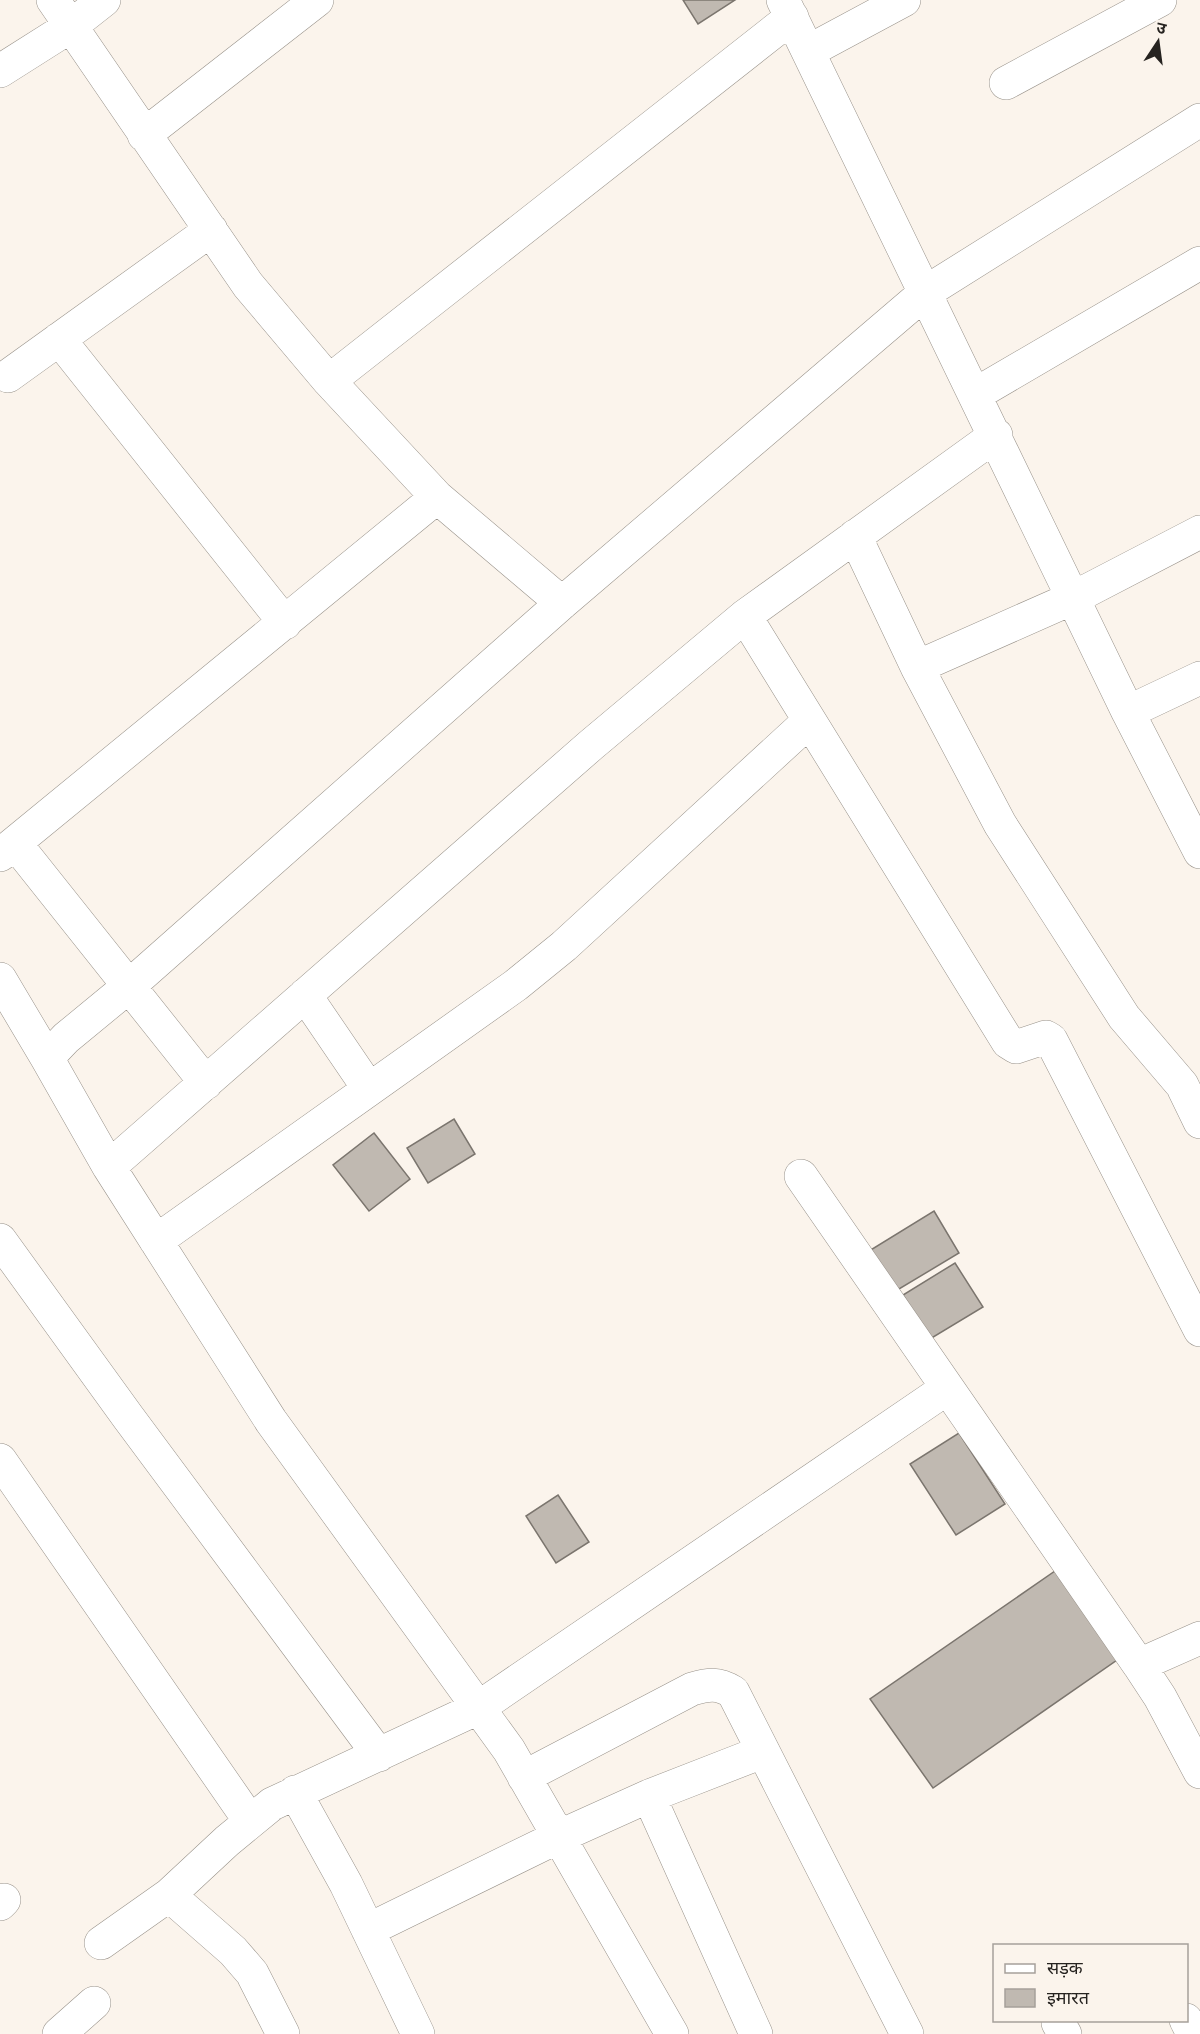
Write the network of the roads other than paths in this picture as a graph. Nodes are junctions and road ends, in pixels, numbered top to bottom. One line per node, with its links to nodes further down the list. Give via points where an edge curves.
1 (104, 0): 6 (street)
2 (317, 0): 11 (street)
3 (904, 0): 7 (street)
4 (1160, 0): 9 (street)
5 (788, 8): 7 (street); 17 (street)
6 (62, 13): 8 (street); 11 (street)
7 (809, 51): 14 (street)
8 (0, 71)
9 (1006, 83)
10 (1200, 120): 14 (street)
11 (144, 135): 12 (street)
12 (211, 230): 15 (street); 17 (street, via 248,285)
13 (1200, 263): 18 (street)
14 (926, 292): 18 (street); 24 (street)
15 (59, 339): 16 (street); 26 (street)
16 (8, 376)
17 (329, 381): 20 (street)
18 (976, 394): 19 (street)
19 (996, 435): 22 (street); 23 (street)
20 (437, 497): 24 (street); 26 (street)
21 (1200, 532): 23 (street)
22 (855, 536): 25 (street); 27 (street)
23 (1073, 598): 27 (street); 29 (street)
24 (562, 603): 34 (street)
25 (745, 616): 30 (street); 35 (street, via 591,745)
26 (285, 623): 31 (street)
27 (917, 668): 39 (street, via 1000,824 1124,1017 1182,1085)
28 (1200, 678): 29 (street)
29 (1128, 712): 32 (street)
30 (808, 722): 38 (street, via 564,946 516,985); 44 (street, via 1008,1042 1016,1047 1046,1037 1051,1040)
31 (8, 849): 34 (street)
32 (1200, 852)
33 (0, 979): 36 (street)
34 (128, 987): 36 (street); 37 (street)
35 (305, 996): 37 (street); 38 (street)
36 (47, 1058): 40 (street)
37 (206, 1083): 40 (street)
38 (369, 1089): 43 (street)
39 (1200, 1122)
40 (109, 1167): 43 (street)
41 (801, 1176): 45 (street)
42 (0, 1240): 51 (street)
43 (156, 1241): 49 (street, via 271,1421)
44 (1200, 1330)
45 (946, 1389): 48 (street, via 1042,1521); 49 (street)
46 (0, 1461): 56 (street)
47 (1200, 1638): 48 (street)
48 (1139, 1665): 52 (street)
49 (478, 1708): 51 (street); 53 (street)
50 (762, 1752): 53 (street, via 733,1692 709,1684 692,1689); 55 (street); 67 (street)
51 (379, 1755): 54 (street)
52 (1200, 1772)
53 (524, 1776): 57 (street)
54 (296, 1792): 56 (street); 59 (street)
55 (649, 1796): 57 (street); 66 (street)
56 (250, 1821): 58 (street)
57 (558, 1837): 59 (street); 65 (street)
58 (169, 1895): 60 (street); 63 (street, via 246,1965)
59 (368, 1930): 64 (street)
60 (101, 1943)
61 (94, 2003): 62 (street)
62 (59, 2034)
63 (283, 2034)
64 (418, 2034)
65 (672, 2034)
66 (756, 2034)
67 (907, 2034)

